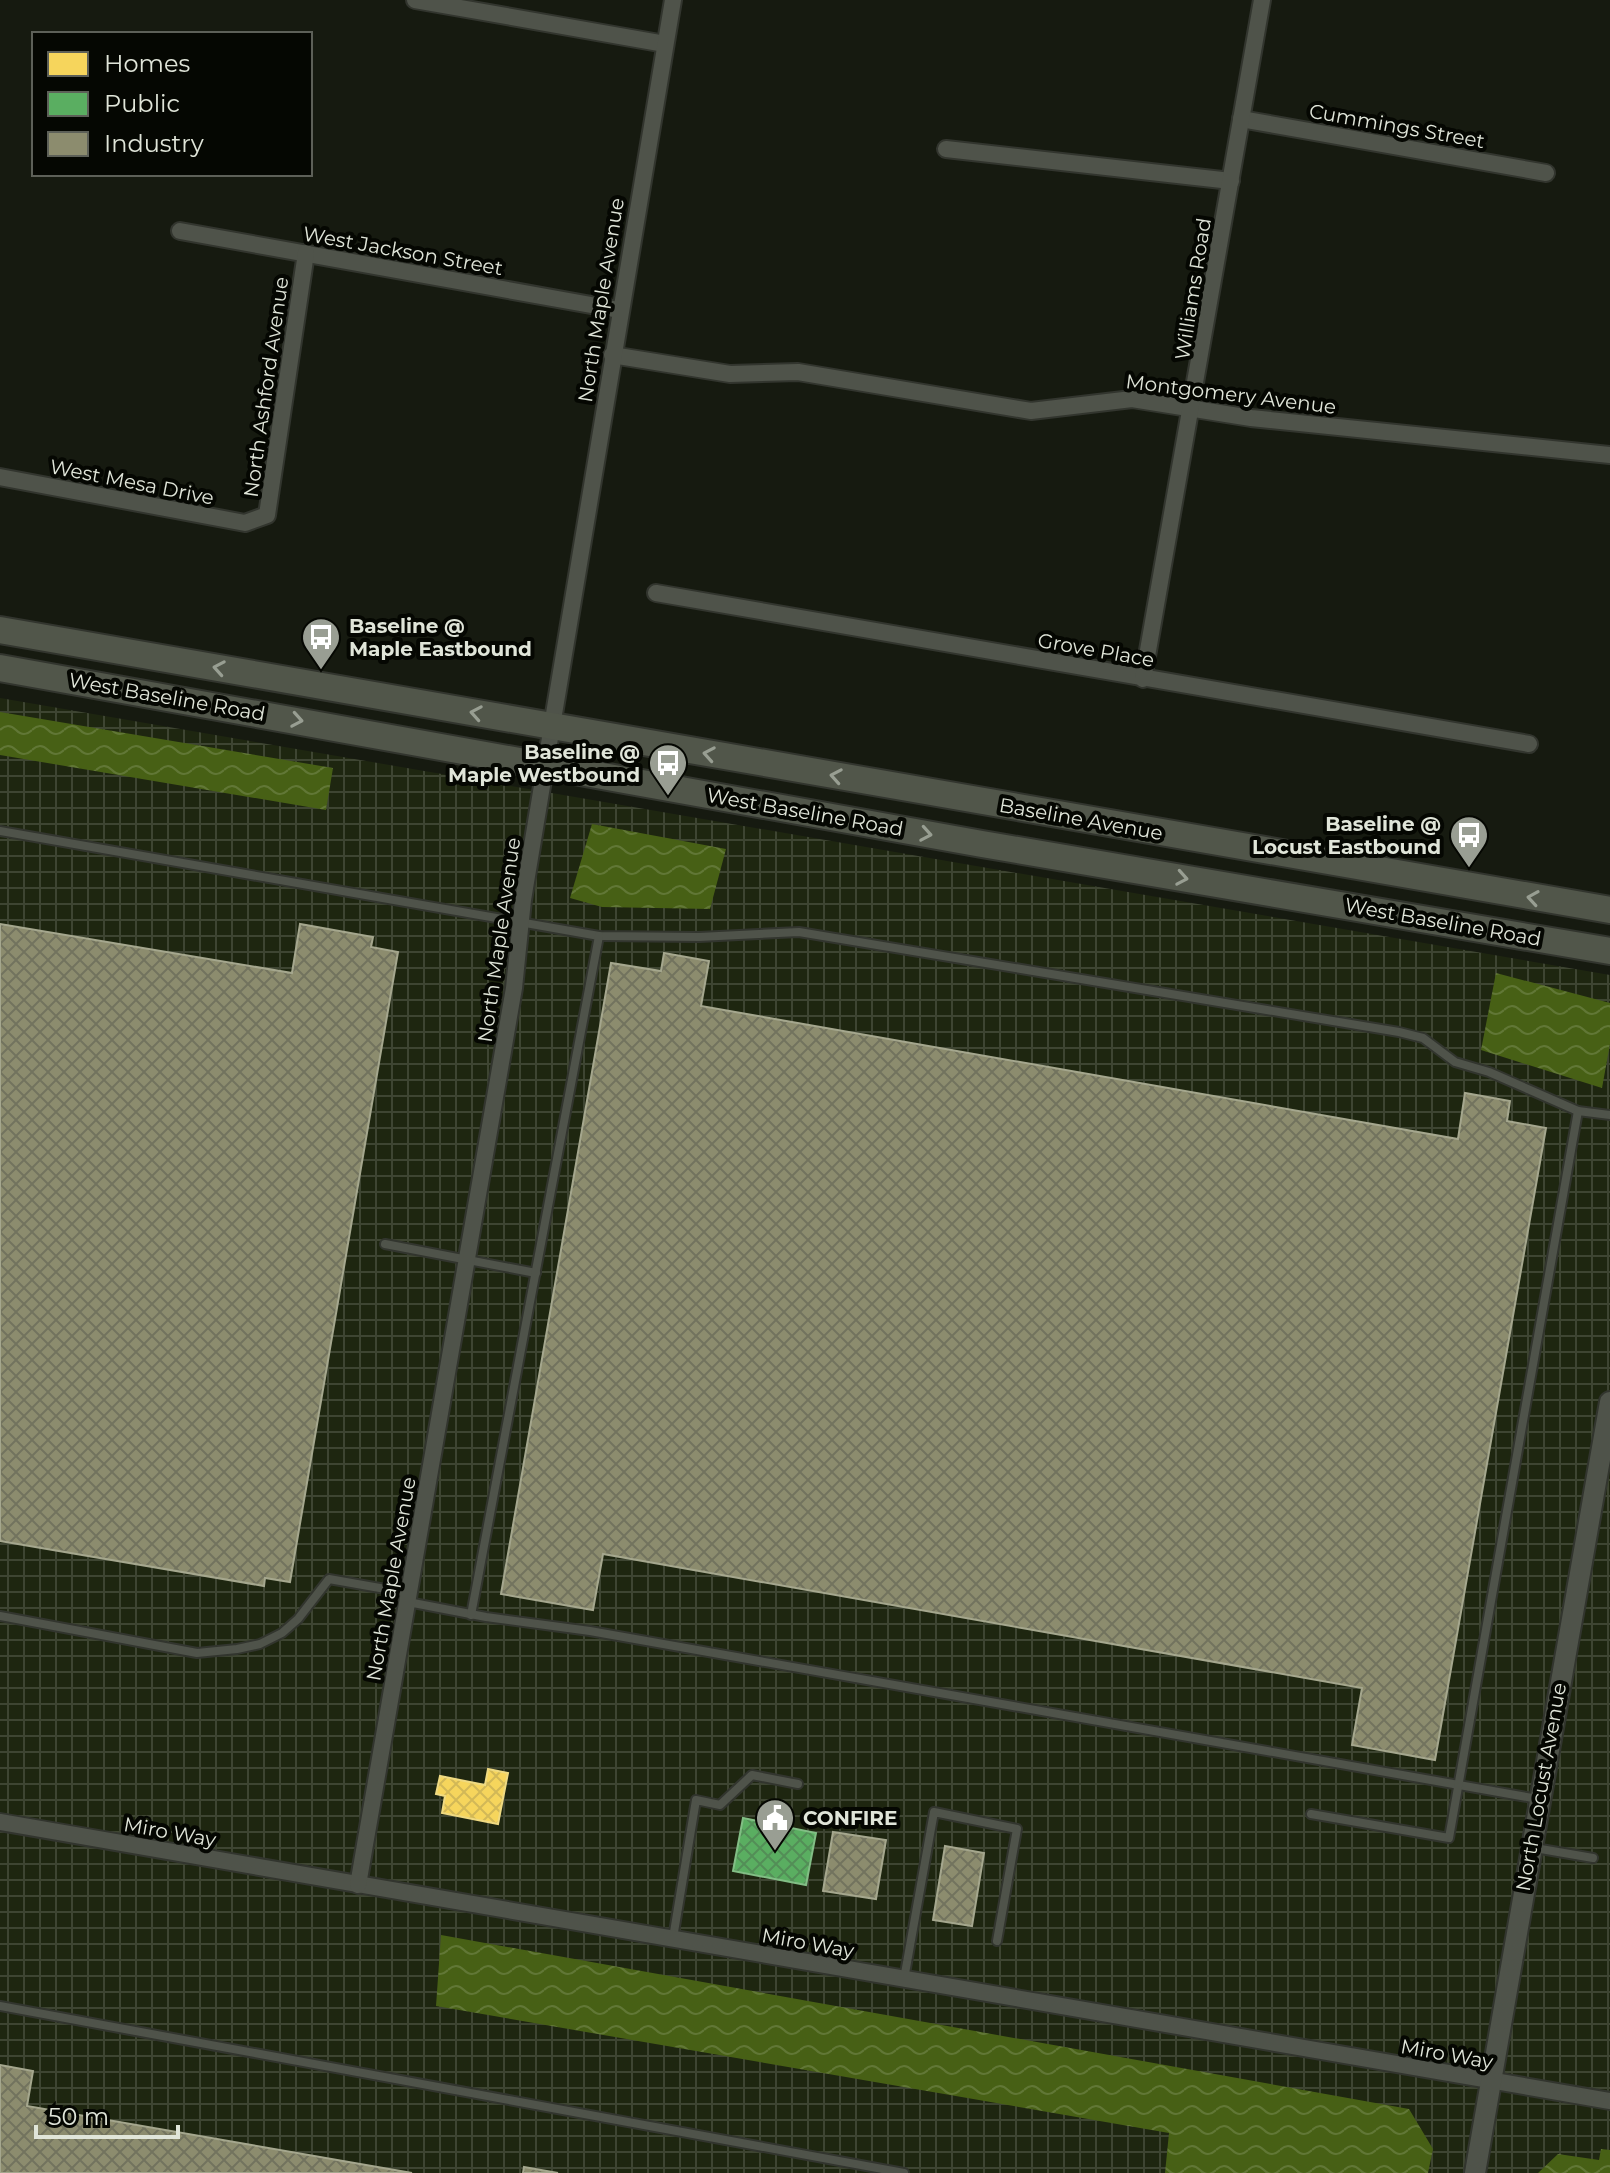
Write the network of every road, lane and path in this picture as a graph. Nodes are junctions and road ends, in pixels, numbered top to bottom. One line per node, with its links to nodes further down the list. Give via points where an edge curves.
1 (415, 0): 4 (street)
2 (673, 0): 5 (street, North Maple Avenue)
3 (1262, 0): 6 (street, Williams Road)
4 (438, 2): 5 (street)
5 (665, 44): 12 (street, North Maple Avenue)
6 (1241, 119): 8 (street, Cummings Street); 9 (street, Williams Road)
7 (946, 149): 9 (street)
8 (1546, 173)
9 (1231, 181): 14 (street, Williams Road)
10 (180, 231): 11 (street, West Jackson Street)
11 (306, 253): 12 (street, West Jackson Street); 17 (street, North Ashford Avenue, via 272,499 267,515)
12 (619, 310): 13 (street, North Maple Avenue)
13 (612, 355): 14 (street, Montgomery Avenue, via 730,374 798,372 1031,411 1132,399); 22 (street, North Maple Avenue)
14 (1193, 408): 15 (street, Montgomery Avenue); 21 (street, Williams Road)
15 (1610, 455)
16 (0, 477): 17 (street, West Mesa Drive, via 225,520)
17 (257, 520)
18 (656, 593): 21 (street, Grove Place)
19 (0, 630): 22 (main road, West Baseline Road, one-way to 19)
20 (0, 668): 24 (main road, West Baseline Road, one-way to 24)
21 (1143, 679): 23 (street, Grove Place)
22 (553, 726): 24 (street, North Maple Avenue); 26 (main road, Baseline Avenue, one-way to 22)
23 (1529, 744)
24 (546, 765): 27 (street, North Maple Avenue); 29 (main road, West Baseline Road, one-way to 29)
25 (0, 831): 27 (lane)
26 (1610, 910)
27 (521, 921): 28 (lane); 33 (street, North Maple Avenue)
28 (599, 936): 30 (lane, via 799,932 1399,1032 1423,1038 1455,1062); 34 (lane)
29 (1610, 951)
30 (1578, 1111): 31 (lane); 40 (lane)
31 (1610, 1115)
32 (385, 1244): 33 (lane)
33 (467, 1260): 34 (lane); 36 (street, North Maple Avenue)
34 (536, 1273): 37 (lane)
35 (1610, 1402): 41 (street, North Locust Avenue)
36 (408, 1598): 37 (lane); 38 (lane, via 329,1579 282,1633 260,1644 197,1653); 46 (street, North Maple Avenue)
37 (471, 1615): 40 (lane, via 590,1631)
38 (0, 1616)
39 (798, 1784): 47 (lane, via 752,1775 720,1805 696,1800)
40 (1458, 1785): 41 (lane); 42 (lane, via 1449,1838)
41 (1538, 1799): 44 (street, North Locust Avenue)
42 (1311, 1814)
43 (0, 1822): 46 (street, Miro Way)
44 (1530, 1847): 45 (lane); 51 (street, North Locust Avenue)
45 (1593, 1858)
46 (358, 1885): 47 (street, Miro Way)
47 (673, 1940): 49 (street, Miro Way)
48 (997, 1941): 49 (lane, via 1017,1829 934,1812)
49 (904, 1980): 51 (street, Miro Way)
50 (0, 2006): 53 (lane)
51 (1488, 2082): 52 (street, Miro Way); 54 (street, North Locust Avenue)
52 (1610, 2101)
53 (904, 2173)
54 (1475, 2173)

